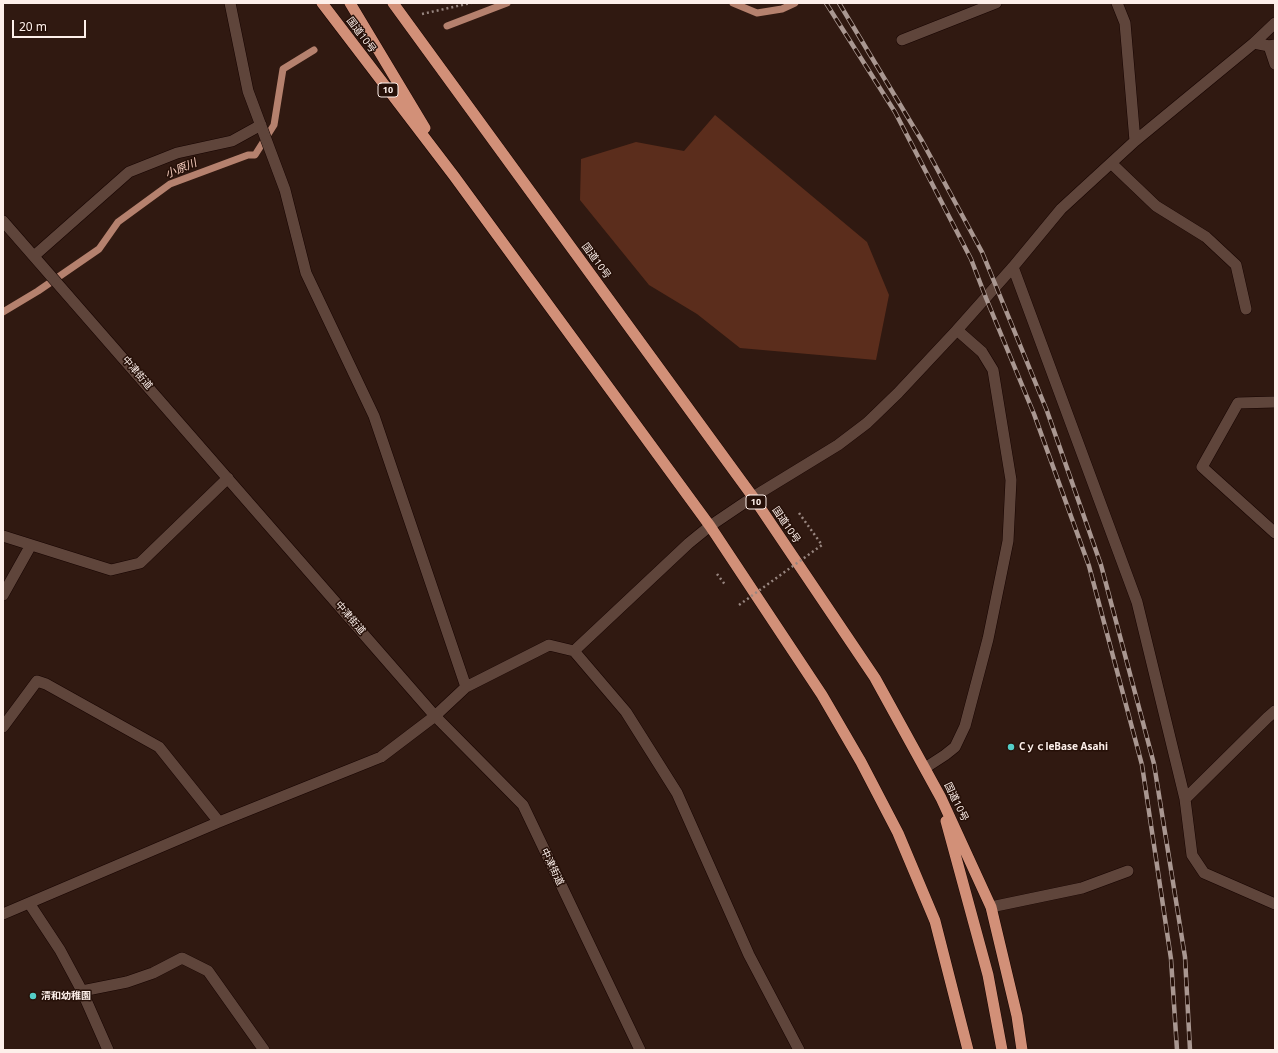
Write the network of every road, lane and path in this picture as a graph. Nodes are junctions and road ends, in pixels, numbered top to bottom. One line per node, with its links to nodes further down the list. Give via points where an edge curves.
1 (230, 3): 14 (street, via 248,91)
2 (322, 3): 17 (highway, 国道10号 / 10)
3 (350, 3): 17 (highway, 国道10号 / 10)
4 (393, 3): 8 (highway, 国道10号 / 10)
5 (471, 3): 8 (path)
6 (996, 3): 10 (street)
7 (1117, 3): 15 (street, via 1124,23)
8 (404, 18): 25 (highway, 国道10号 / 10)
9 (1275, 23): 11 (street)
10 (902, 40)
11 (1254, 43): 12 (street); 15 (street)
12 (1272, 45): 13 (street)
13 (1275, 64)
14 (260, 125): 19 (street, via 232,141 178,153 129,172); 34 (street, via 285,190 306,273 374,416)
15 (1135, 141): 16 (street)
16 (1111, 163): 20 (street, via 1061,209); 21 (street, via 1156,206 1206,236 1236,265)
17 (454, 176): 27 (highway, 国道10号 / 10)
18 (3, 221): 19 (street, 中津街道)
19 (34, 256): 24 (street, 中津街道)
20 (1012, 267): 22 (street); 40 (street, via 1136,602)
21 (1246, 309)
22 (957, 330): 25 (street, via 868,423 838,445); 38 (street, via 982,352 993,370 1011,480 1008,541 988,639 965,726 955,747)
23 (1275, 402): 28 (street, via 1238,402 1202,467)
24 (228, 478): 30 (street, via 140,563 111,570); 36 (street, 中津街道)
25 (753, 497): 27 (street); 38 (highway, 国道10号 / 10, via 875,678)
26 (799, 513): 32 (path, bridge, via 822,545)
27 (710, 526): 33 (street); 52 (highway, 国道10号 / 10, via 822,695 898,833 935,921)
28 (1275, 533)
29 (3, 536): 30 (street)
30 (32, 545): 31 (street)
31 (3, 595)
32 (739, 605)
33 (574, 650): 34 (street, via 549,645); 51 (street, via 626,712 677,793 749,955)
34 (466, 687): 36 (street)
35 (1275, 711): 40 (street)
36 (435, 716): 41 (street, via 381,757); 50 (street, 中津街道, via 523,805)
37 (3, 727): 41 (street, via 37,681 46,684 159,747)
38 (925, 768): 39 (highway, 国道10号 / 10)
39 (938, 791): 45 (highway, 国道10号 / 10); 53 (highway, via 988,975)
40 (1186, 799): 44 (street, via 1192,855 1204,873)
41 (219, 822): 43 (street)
42 (1128, 871): 45 (street, via 1082,888)
43 (29, 903): 46 (street); 47 (street, via 60,950)
44 (1275, 904)
45 (991, 907): 54 (highway, 国道10号 / 10, via 1017,1016)
46 (3, 914)
47 (82, 991): 48 (street); 49 (street, via 127,982 153,973 182,958 208,971)
48 (108, 1050)
49 (264, 1050)
50 (640, 1050)
51 (799, 1050)
52 (968, 1050)
53 (1002, 1050)
54 (1022, 1050)

